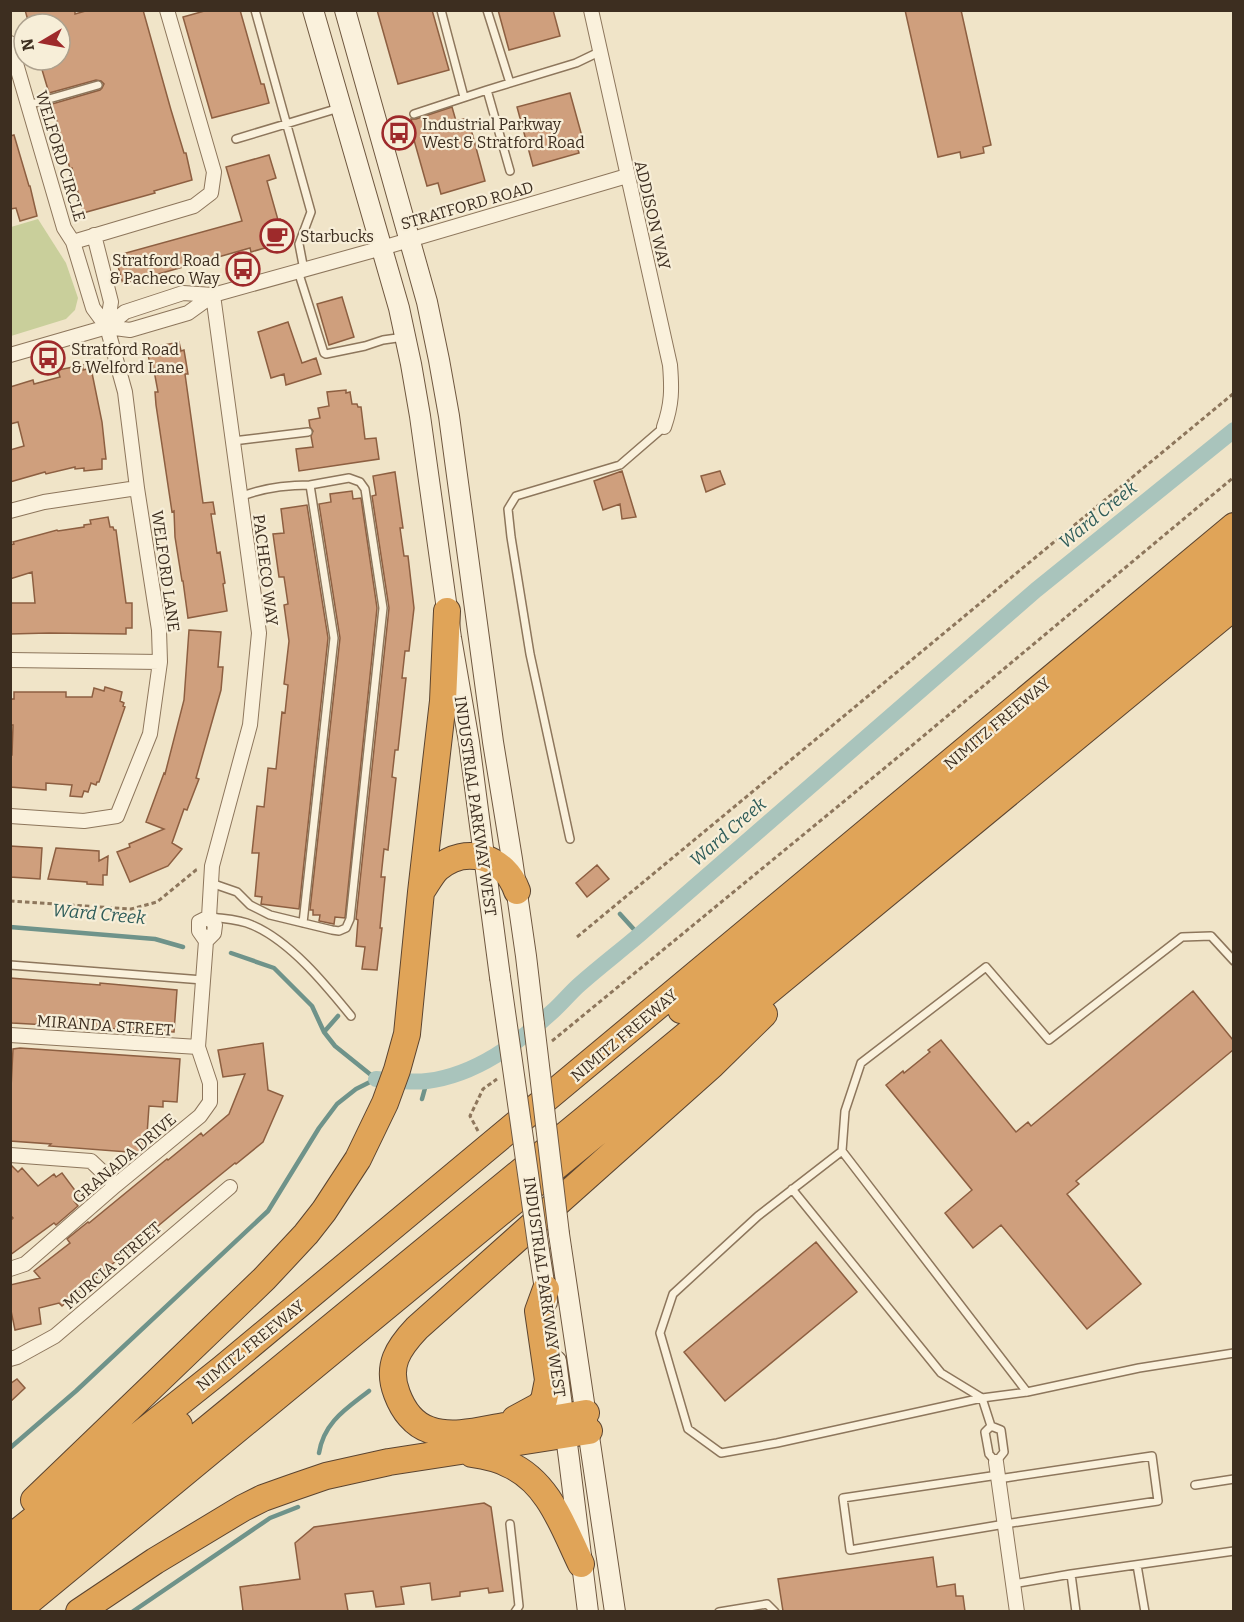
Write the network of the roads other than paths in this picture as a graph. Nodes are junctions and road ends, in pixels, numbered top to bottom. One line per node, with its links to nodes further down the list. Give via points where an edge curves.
1 (167, 10): 21 (street, WELFORD CIRCLE, via 214,172 212,193 194,206)
2 (255, 10): 17 (lane)
3 (313, 10): 15 (main road, INDUSTRIAL PARKWAY WEST)
4 (345, 10): 22 (main road, INDUSTRIAL PARKWAY WEST)
5 (441, 10): 13 (lane)
6 (487, 10): 10 (lane)
7 (591, 10): 9 (street, ADDISON WAY)
8 (10, 43): 14 (street, WELFORD CIRCLE)
9 (600, 52): 10 (lane); 20 (street, ADDISON WAY)
10 (510, 83): 12 (lane)
11 (98, 85): 14 (lane)
12 (488, 90): 13 (lane); 19 (lane)
13 (464, 97): 16 (lane)
14 (28, 105): 23 (street, WELFORD CIRCLE, via 64,228)
15 (341, 108): 17 (lane); 24 (main road, INDUSTRIAL PARKWAY WEST)
16 (414, 114)
17 (285, 124): 18 (lane); 25 (lane, via 311,212 299,244)
18 (236, 139)
19 (510, 171)
20 (627, 176): 22 (street, STRATFORD ROAD); 30 (street, ADDISON WAY, via 670,366 671,399)
21 (94, 236): 23 (street, WELFORD CIRCLE); 27 (street, WELFORD CIRCLE, via 111,302)
22 (409, 239): 24 (street, STRATFORD ROAD); 48 (main road, INDUSTRIAL PARKWAY WEST, via 427,302 447,405)
23 (74, 242): 27 (street, WELFORD CIRCLE, via 93,308)
24 (382, 248): 25 (street, STRATFORD ROAD); 28 (main road, INDUSTRIAL PARKWAY WEST)
25 (301, 271): 26 (street, STRATFORD ROAD); 28 (lane, via 324,353)
26 (213, 295): 27 (street, STRATFORD ROAD, via 188,313 130,330); 27 (street, STRATFORD ROAD, via 183,293 125,312); 32 (street, PACHECO WAY)
27 (107, 327): 29 (street, STRATFORD ROAD); 34 (street, WELFORD LANE, via 125,392)
28 (404, 337): 41 (main road, INDUSTRIAL PARKWAY WEST, via 420,416)
29 (10, 355)
30 (664, 427): 45 (lane, via 620,465 516,496 508,509 530,654)
31 (308, 432): 32 (lane)
32 (233, 441): 35 (street, PACHECO WAY)
33 (310, 485): 35 (lane, via 256,490); 51 (lane, via 334,638); 51 (lane, via 349,478 365,489 384,608 350,919 346,928 339,931)
34 (137, 488): 36 (street); 43 (street, WELFORD LANE, via 159,630)
35 (240, 497): 47 (street, PACHECO WAY, via 259,633 250,725 212,866)
36 (10, 511)
37 (1233, 526): 80 (highway, NIMITZ FREEWAY, via 488,1149)
38 (1233, 553): 83 (highway)
39 (1233, 582): 87 (highway)
40 (1233, 607): 52 (highway)
41 (447, 611): 46 (main road, INDUSTRIAL PARKWAY WEST); 49 (highway, via 443,701)
42 (10, 660): 43 (street)
43 (160, 662): 44 (street, WELFORD LANE, via 150,734 117,816 84,821)
44 (10, 816)
45 (570, 839)
46 (484, 858): 48 (highway, via 507,872); 49 (highway, via 459,856 437,870); 65 (main road, INDUSTRIAL PARKWAY WEST, bridge)
47 (211, 883): 50 (street, PACHECO WAY); 51 (lane, via 237,892 250,905 270,915)
48 (517, 891): 70 (main road, INDUSTRIAL PARKWAY WEST, bridge, via 559,1234)
49 (421, 892): 77 (highway, via 406,1034 385,1103 358,1159 306,1234 256,1287)
50 (209, 917): 55 (street, PACHECO WAY, via 199,922 199,931 206,940); 56 (lane, via 244,922 265,932 318,977)
51 (303, 923)
52 (845, 929): 71 (highway, via 712,1065 429,1317 399,1350 393,1377 396,1392 405,1411 421,1426 460,1433); 88 (highway)
53 (1233, 961): 59 (lane, via 1211,936 1182,937 1049,1040 986,967 861,1063 844,1111)
54 (10, 965): 55 (lane)
55 (203, 980): 58 (street, PACHECO WAY)
56 (351, 1016)
57 (10, 1035): 58 (street, MIRANDA STREET)
58 (198, 1047): 61 (street, GRANADA DRIVE, via 210,1083 210,1102 200,1116)
59 (842, 1151): 63 (lane); 68 (lane)
60 (10, 1155): 61 (street, via 91,1161)
61 (116, 1185): 64 (street, GRANADA DRIVE, via 26,1264)
62 (230, 1186): 67 (street, MURCIA STREET, via 55,1336)
63 (792, 1189): 69 (lane, via 941,1373); 69 (lane, via 673,1294 660,1333 688,1429 721,1453)
64 (10, 1269)
65 (546, 1289): 70 (main road, INDUSTRIAL PARKWAY WEST); 71 (highway, via 538,1311 548,1380 544,1400)
66 (1233, 1353): 68 (lane)
67 (10, 1359)
68 (1027, 1392): 69 (lane)
69 (982, 1398): 72 (lane)
70 (576, 1424): 71 (highway); 73 (highway); 82 (main road, INDUSTRIAL PARKWAY WEST); 92 (main road, INDUSTRIAL PARKWAY WEST)
71 (501, 1426)
72 (991, 1426): 74 (lane, via 985,1432); 74 (lane, via 1001,1430 1004,1452)
73 (463, 1452): 82 (highway, via 510,1464 540,1486); 89 (highway, via 355,1469 263,1498 183,1543)
74 (997, 1472): 79 (street); 79 (lane, via 1152,1456 1158,1501); 79 (lane, via 843,1498 850,1550)
75 (1233, 1479): 76 (lane)
76 (1195, 1485)
77 (10, 1523)
78 (510, 1524): 90 (lane, via 519,1606)
79 (1005, 1524): 86 (street)
80 (10, 1538)
81 (1233, 1551): 84 (lane)
82 (581, 1564): 91 (main road, INDUSTRIAL PARKWAY WEST)
83 (10, 1565)
84 (1137, 1565): 85 (lane); 97 (lane)
85 (1071, 1574): 86 (lane); 96 (lane)
86 (1013, 1584): 95 (street)
87 (10, 1593)
88 (16, 1611)
89 (79, 1611)
90 (515, 1611)
91 (588, 1611)
92 (615, 1611)
93 (719, 1611): 94 (lane, via 767,1604)
94 (775, 1611)
95 (1017, 1611)
96 (1076, 1611)
97 (1145, 1611)

